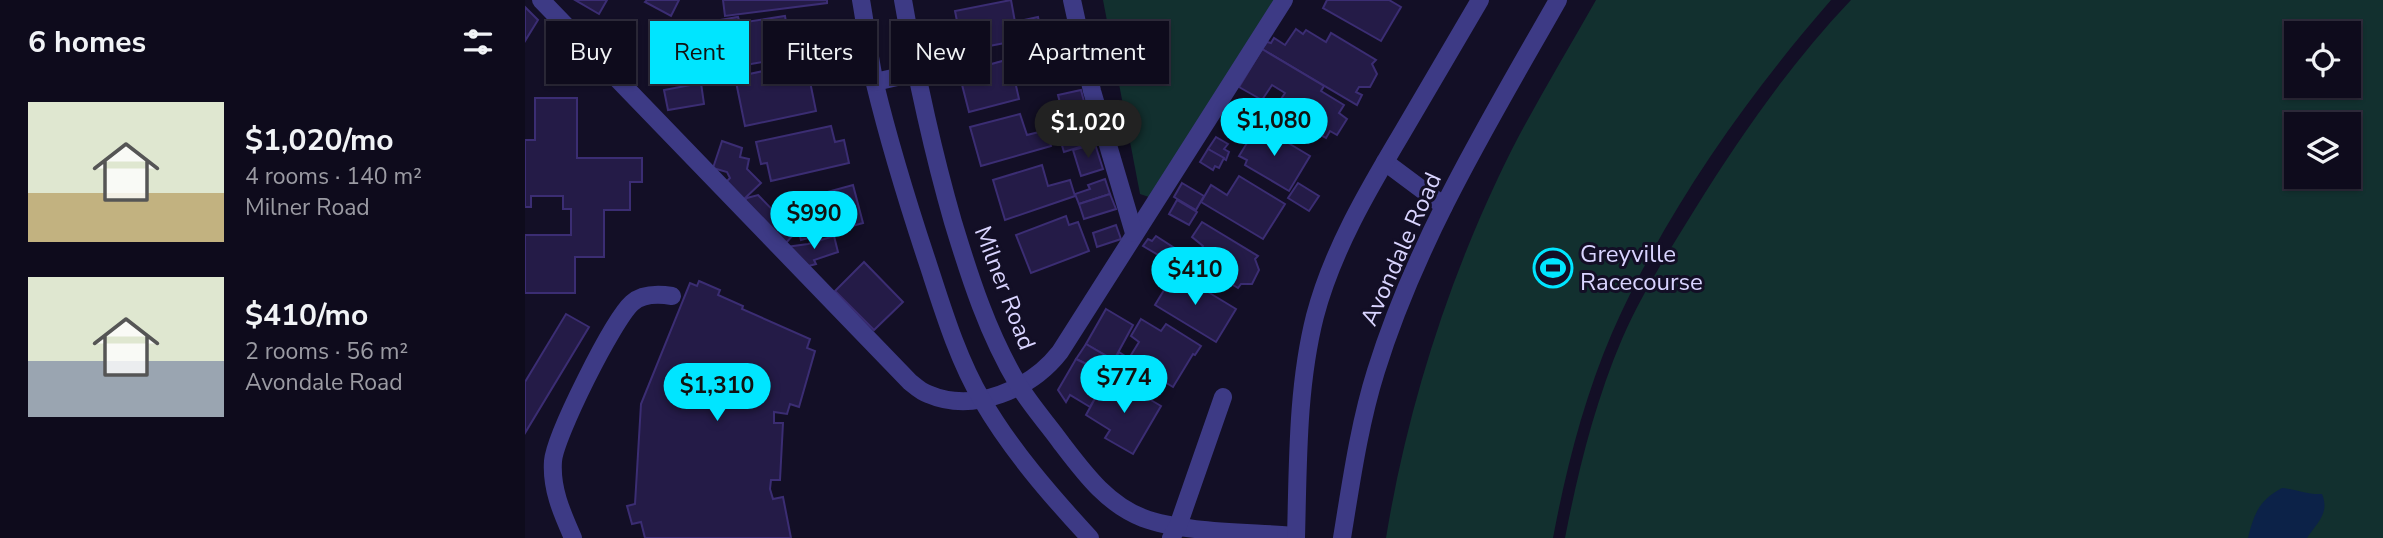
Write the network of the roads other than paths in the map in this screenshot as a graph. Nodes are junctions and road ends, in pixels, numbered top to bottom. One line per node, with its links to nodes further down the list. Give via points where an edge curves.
1 (541, 0): 18 (street, via 909,382 944,399)
2 (861, 0): 8 (street)
3 (903, 0): 9 (street, Milner Road)
4 (1072, 0): 14 (street, via 1092,91)
5 (1284, 0): 14 (street)
6 (1480, 0): 12 (street, Avondale Road)
7 (1558, 0): 13 (street, Avondale Road)
8 (865, 21)
9 (906, 21)
10 (876, 84): 18 (street, via 904,191 947,322)
11 (918, 84): 16 (street, Milner Road, via 967,268 990,332)
12 (1385, 162): 13 (street); 20 (street, Avondale Road, via 1343,242 1315,315 1300,424)
13 (1444, 206): 23 (street, Avondale Road, via 1375,372)
14 (1134, 233): 16 (street, via 1061,352 1038,376)
15 (672, 296): 21 (street, via 645,296 633,302 561,430 553,459 554,489)
16 (1019, 386): 18 (street); 19 (street, Milner Road, via 1090,482 1119,506)
17 (1223, 397): 19 (street)
18 (982, 401): 22 (street)
19 (1175, 532): 20 (street, Milner Road)
20 (1296, 537)
21 (573, 538)
22 (1090, 538)
23 (1342, 538)

